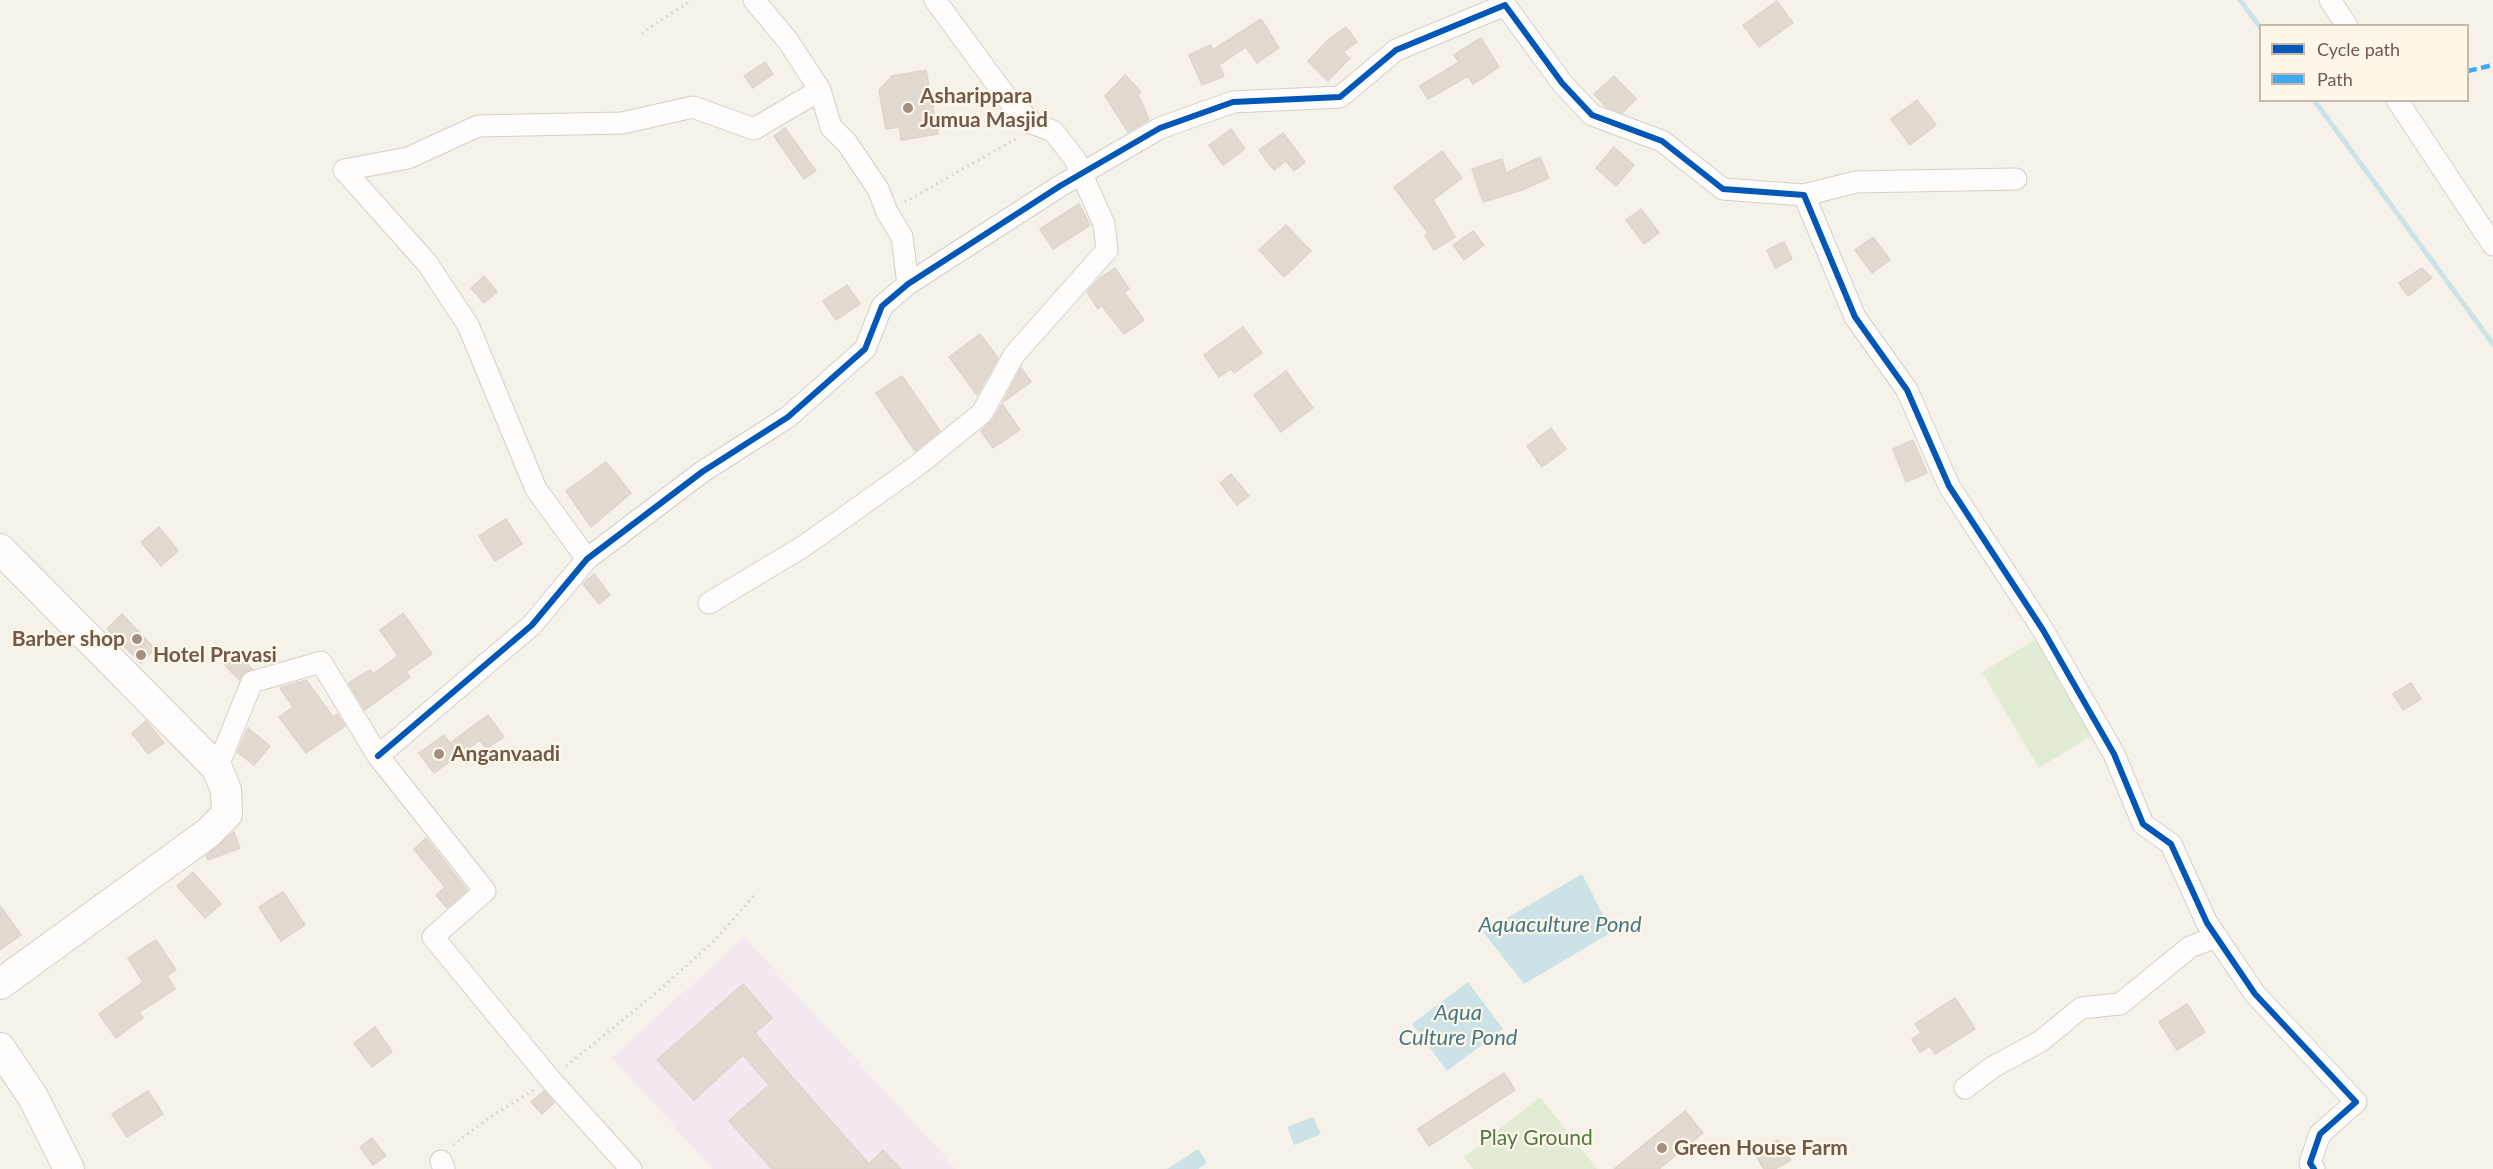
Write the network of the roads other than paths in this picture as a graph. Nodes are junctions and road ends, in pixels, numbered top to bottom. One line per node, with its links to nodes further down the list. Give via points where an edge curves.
1 (754, 0): 6 (street, via 788,41)
2 (2330, 0): 5 (street)
3 (936, 2): 8 (street, via 1010,102 1034,124 1053,131 1075,159)
4 (1510, 2): 8 (street, via 1396,50 1340,97 1233,102 1160,128); 10 (street, via 1562,83 1592,115 1662,141 1722,189)
5 (2346, 24)
6 (820, 90): 12 (street, via 831,127 878,189 902,237); 14 (street, via 754,129 693,107 622,123 478,126 408,158 344,170 427,263 468,325 536,489)
7 (2398, 102): 11 (street)
8 (1081, 174): 12 (street); 15 (street, via 1104,224 1107,250 1014,355 982,413 918,465 804,546)
9 (2016, 179): 10 (street, via 1856,182)
10 (1804, 195): 18 (street, via 1856,317 1907,390 1949,486 2043,630 2114,754 2143,824 2170,844)
11 (2493, 245)
12 (908, 284): 14 (street, via 882,306 865,349 788,417 702,472)
13 (0, 549): 17 (main road)
14 (587, 559): 16 (street, via 532,625)
15 (709, 603)
16 (378, 756): 17 (street, via 321,662 252,682); 24 (street, via 485,891 433,938 550,1079)
17 (217, 768): 19 (main road, via 226,790 227,814 208,833)
18 (2216, 937): 21 (street, via 2190,946 2120,1004 2081,1008 2041,1041 1993,1067); 22 (street, via 2254,994 2356,1102 2320,1134)
19 (0, 984)
20 (0, 1048): 23 (main road, via 33,1097)
21 (1965, 1088)
22 (2310, 1167)
23 (69, 1169)
24 (632, 1169)

